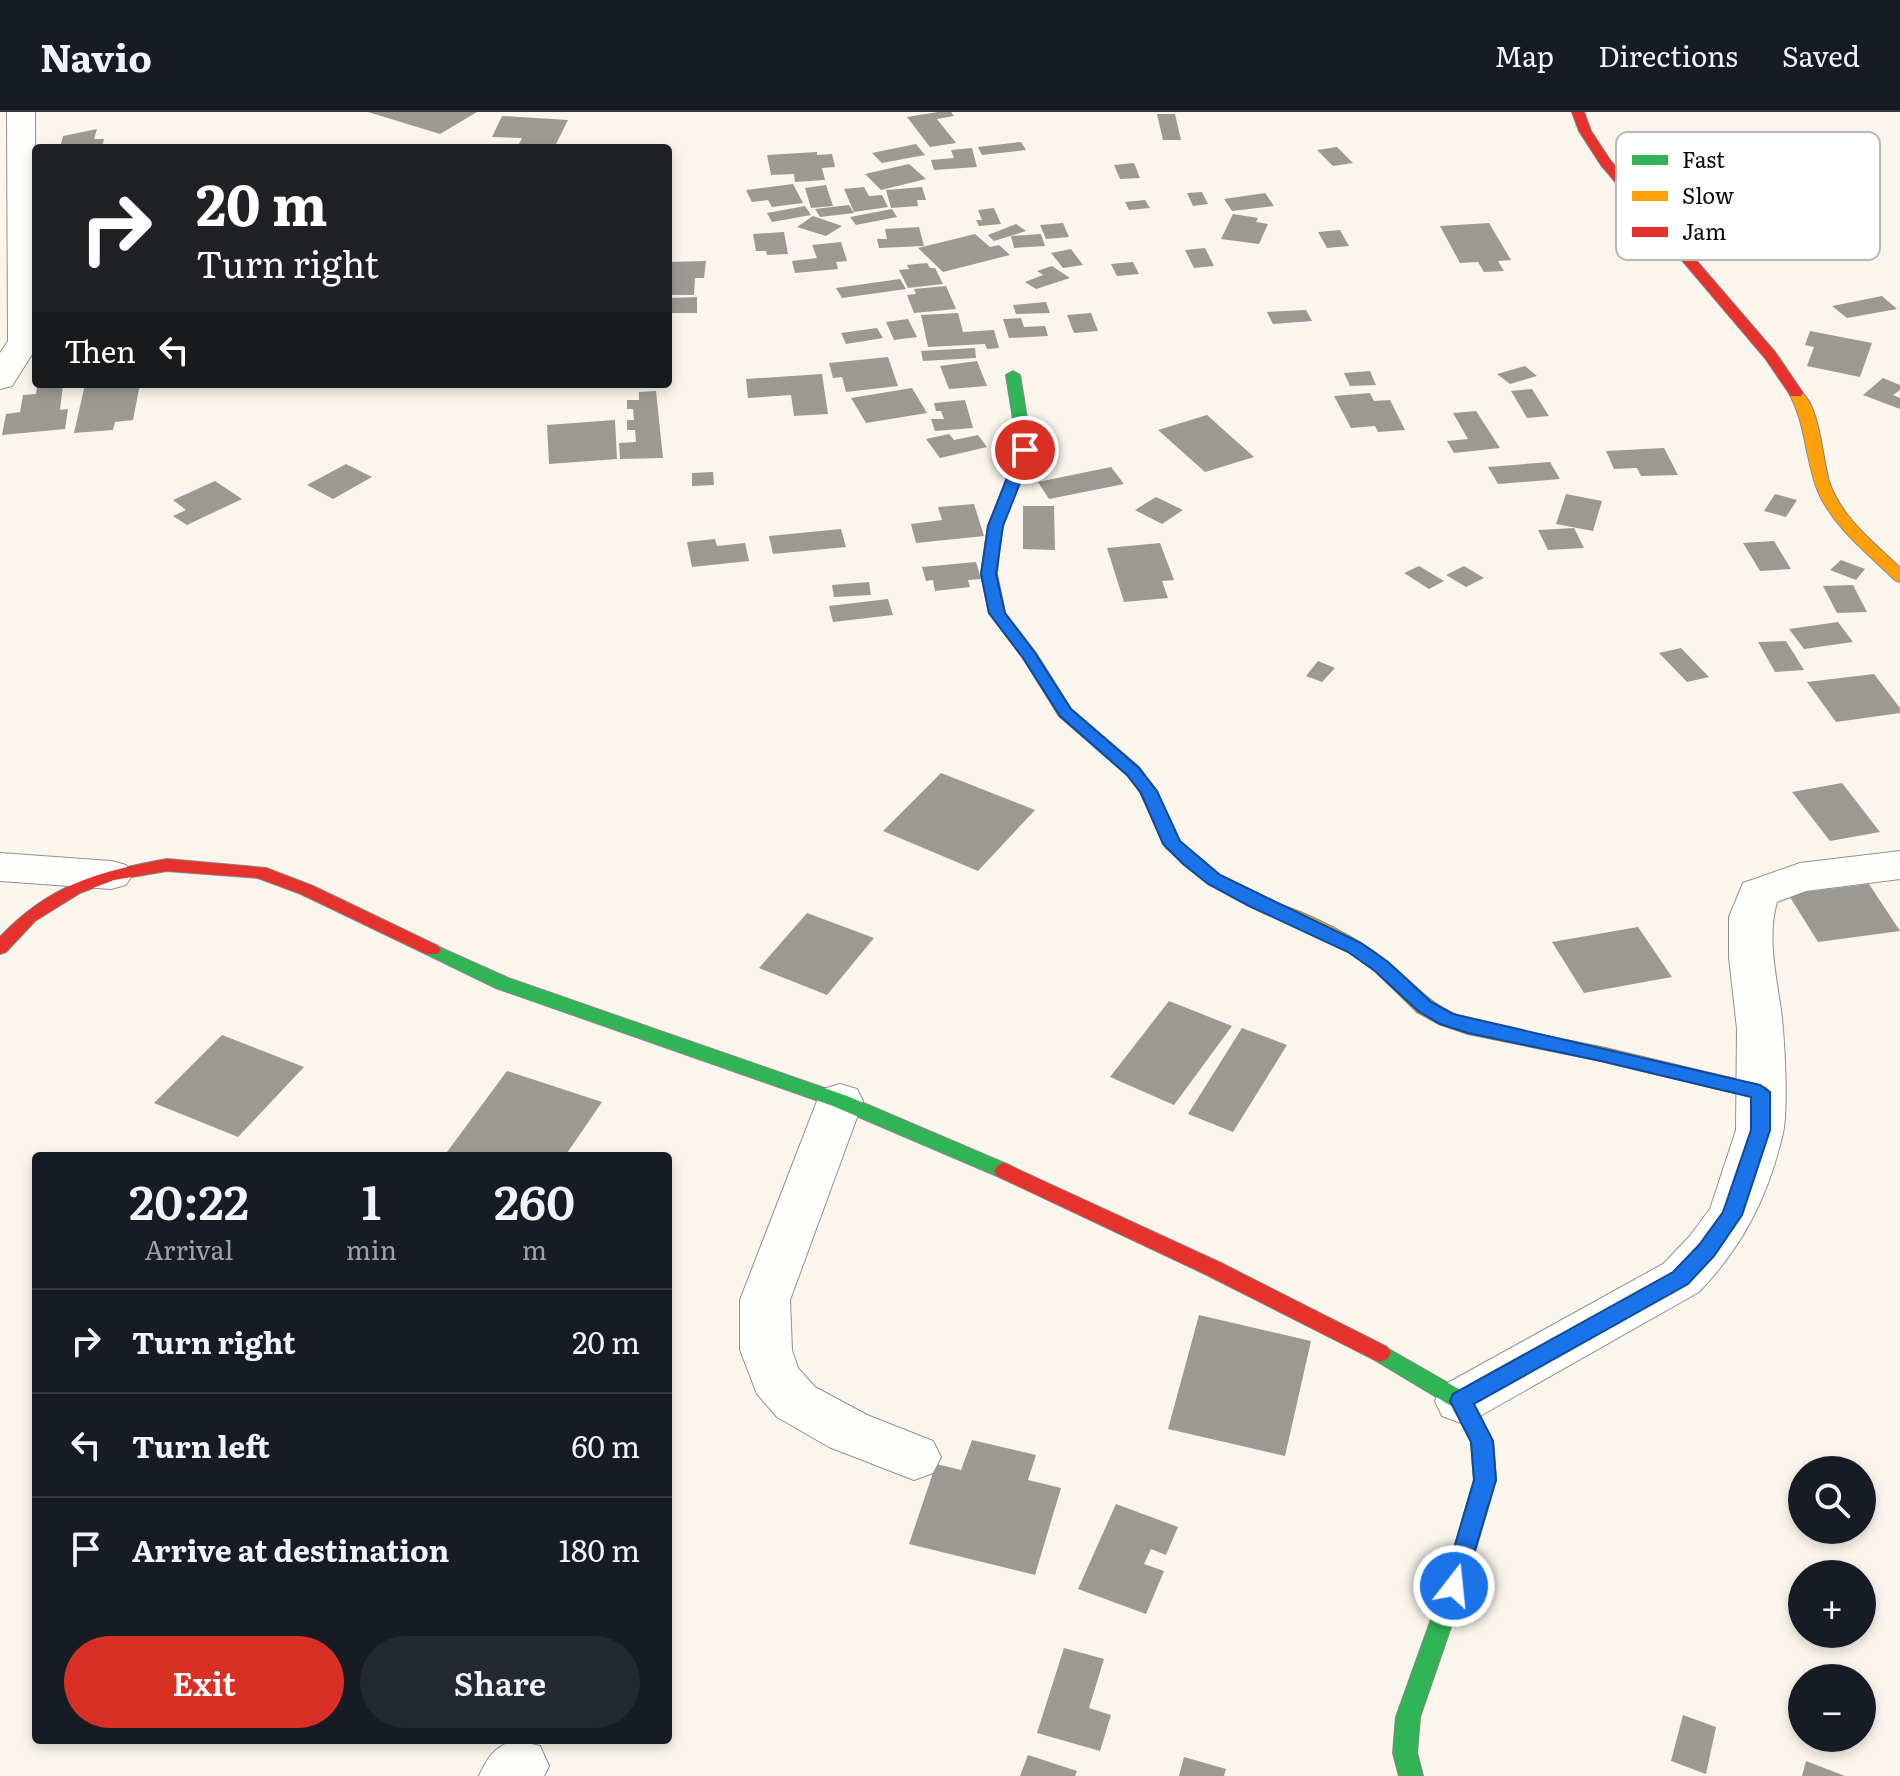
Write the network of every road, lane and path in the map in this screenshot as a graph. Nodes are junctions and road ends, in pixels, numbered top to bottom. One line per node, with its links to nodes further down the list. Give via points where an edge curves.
1 (21, 112): 6 (street, via 24,341)
2 (1578, 112): 3 (street)
3 (1616, 175)
4 (1689, 260): 7 (street, via 1770,355 1799,398 1814,431 1827,495)
5 (1013, 375): 12 (street, via 1025,450 995,526 989,574 997,613 1065,712 1133,771 1172,844 1214,879 1355,947 1424,1007 1446,1019)
6 (0, 379)
7 (1900, 577)
8 (1900, 865): 12 (street, via 1800,877 1758,893 1751,917 1751,957 1760,1029)
9 (0, 867): 10 (street)
10 (111, 875): 11 (street, via 74,889 29,917); 13 (street, via 167,865 260,872 502,983)
11 (0, 948)
12 (1760, 1092): 14 (street, via 1760,1130 1732,1215 1681,1278)
13 (840, 1101): 14 (street, via 1214,1269 1406,1366); 15 (street, via 765,1300 766,1350 775,1379 796,1402 848,1431)
14 (1461, 1401): 16 (street, via 1482,1441 1485,1480 1408,1717 1405,1753)
15 (914, 1457)
16 (1411, 1776)

